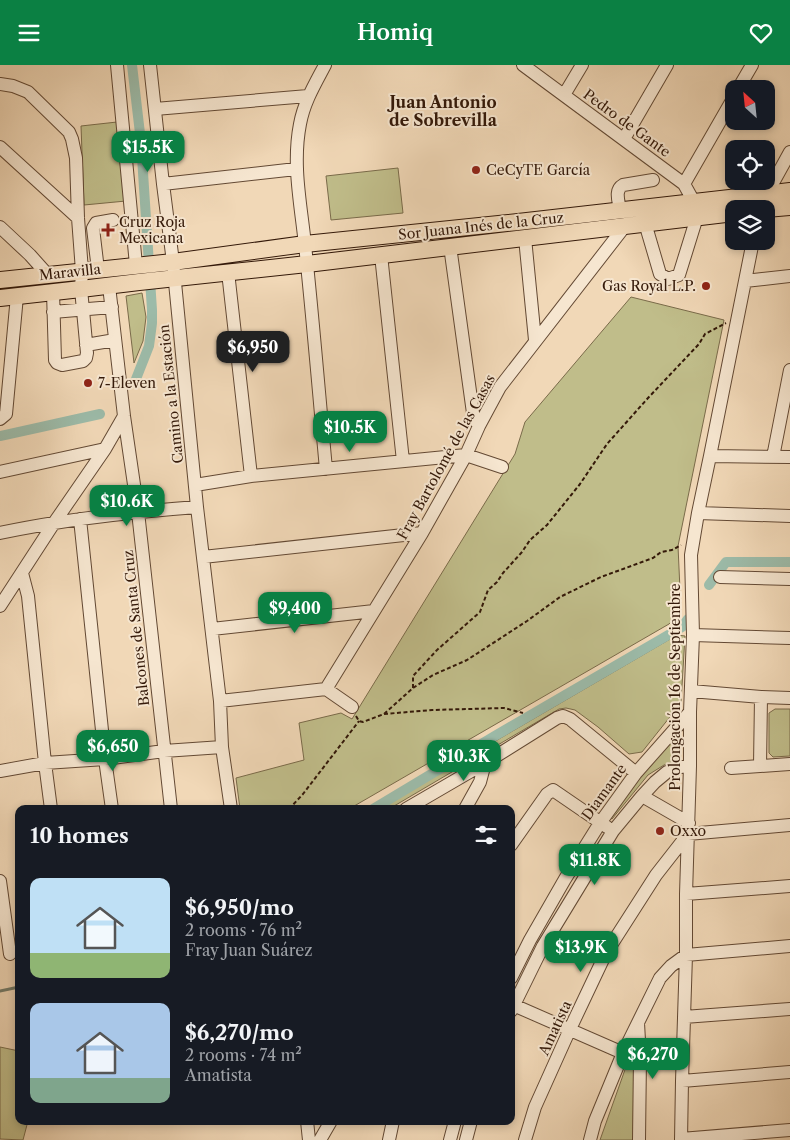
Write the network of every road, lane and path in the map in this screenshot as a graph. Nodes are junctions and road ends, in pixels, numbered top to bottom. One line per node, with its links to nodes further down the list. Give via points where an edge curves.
1 (117, 65): 40 (street)
2 (150, 65): 12 (street, Camino a la Estación)
3 (325, 65): 11 (street)
4 (523, 65): 10 (street, Pedro de Gante)
5 (582, 65): 10 (street)
6 (667, 65): 14 (street)
7 (752, 65): 8 (street)
8 (743, 80)
9 (0, 84): 29 (street, via 28,92 69,132 76,158)
10 (564, 95): 14 (street, Pedro de Gante)
11 (308, 96): 12 (street); 17 (street, via 300,123)
12 (155, 109): 19 (street, Camino a la Estación)
13 (725, 113): 20 (street)
14 (624, 139): 20 (street, Pedro de Gante)
15 (0, 147): 29 (street)
16 (790, 152): 22 (street)
17 (296, 169): 19 (street); 35 (street)
18 (653, 180): 30 (street, via 620,187)
19 (163, 184): 42 (street, Camino a la Estación)
20 (684, 184): 27 (street, Pedro de Gante)
21 (790, 191): 23 (main road, Sor Juana Inés de la Cruz)
22 (766, 200)
23 (768, 200)
24 (775, 203): 26 (main road, Sor Juana Inés de la Cruz)
25 (725, 206): 27 (main road, Sor Juana Inés de la Cruz)
26 (790, 207)
27 (695, 209): 28 (main road, Sor Juana Inés de la Cruz); 30 (main road, Sor Juana Inés de la Cruz); 32 (main road, Sor Juana Inés de la Cruz); 32 (street, via 679,275 668,279 660,274)
28 (725, 212)
29 (78, 218): 41 (street)
30 (622, 218): 32 (main road, Sor Juana Inés de la Cruz); 34 (main road, Sor Juana Inés de la Cruz); 35 (main road, Sor Juana Inés de la Cruz, via 518,222); 58 (street, Fray Bartolomé de las Casas)
31 (113, 220): 41 (street, via 96,223 93,228)
32 (645, 223)
33 (0, 227): 44 (street)
34 (525, 237): 36 (main road, Sor Juana Inés de la Cruz); 58 (street)
35 (305, 244): 39 (street); 42 (main road, Sor Juana Inés de la Cruz)
36 (450, 246): 38 (main road, Sor Juana Inés de la Cruz); 63 (street, via 472,413)
37 (751, 250): 47 (street, Prolongación 16 de Septiembre)
38 (381, 255): 39 (main road, Sor Juana Inés de la Cruz); 69 (street)
39 (307, 264): 43 (main road, Sor Juana Inés de la Cruz); 71 (street)
40 (137, 265): 41 (main road, Maravilla); 42 (main road, Maravilla)
41 (90, 270): 44 (main road, Maravilla); 49 (street)
42 (168, 270): 43 (main road, Sor Juana Inés de la Cruz); 48 (main road, Maravilla, via 139,282); 74 (street, Camino a la Estación)
43 (228, 272): 73 (street)
44 (47, 274): 46 (main road, Maravilla)
45 (790, 276): 47 (street)
46 (0, 280)
47 (746, 281): 56 (street, Prolongación 16 de Septiembre)
48 (109, 286): 49 (main road, Maravilla); 53 (street, Balcones de Santa Cruz)
49 (81, 289): 50 (main road, Maravilla); 54 (street)
50 (53, 292): 51 (main road, Maravilla); 55 (street)
51 (17, 296): 52 (main road, Maravilla); 62 (street, via 6,414)
52 (0, 298)
53 (112, 307): 54 (street); 57 (street, Balcones de Santa Cruz)
54 (83, 309): 55 (street); 59 (street)
55 (53, 312): 59 (street, via 57,363 82,361 86,358)
56 (738, 318): 66 (street, Prolongación 16 de Septiembre); 93 (path, via 706,334 613,438 547,525 530,540 488,591 480,612 413,676)
57 (115, 340): 59 (street); 61 (street, Balcones de Santa Cruz)
58 (536, 340): 63 (street, Fray Bartolomé de las Casas, via 500,387)
59 (86, 345)
60 (790, 370): 67 (street)
61 (124, 416): 64 (street); 76 (street, Balcones de Santa Cruz)
62 (1, 419)
63 (479, 426): 65 (street, Fray Bartolomé de las Casas)
64 (105, 449): 72 (street); 80 (street)
65 (466, 455): 69 (street); 70 (street); 82 (street, Fray Bartolomé de las Casas)
66 (710, 456): 67 (street); 77 (street, Prolongación 16 de Septiembre)
67 (773, 457): 68 (street)
68 (790, 457)
69 (403, 461): 71 (street)
70 (502, 467)
71 (326, 469): 73 (street)
72 (0, 472)
73 (251, 476): 74 (street)
74 (195, 485): 75 (street, Camino a la Estación)
75 (197, 507): 76 (street); 84 (street, Camino a la Estación)
76 (138, 512): 79 (street); 105 (street, Balcones de Santa Cruz)
77 (698, 513): 78 (street); 83 (street, Prolongación 16 de Septiembre)
78 (790, 516)
79 (80, 519): 80 (street); 106 (street)
80 (54, 523): 81 (street); 85 (street)
81 (0, 533)
82 (422, 533): 84 (street); 89 (street, Fray Bartolomé de las Casas)
83 (693, 538): 91 (street, Prolongación 16 de Septiembre); 93 (path, via 653,559 602,577 560,597 467,660)
84 (203, 557): 90 (street, Camino a la Estación)
85 (22, 573): 88 (street); 107 (street, via 28,596)
86 (720, 577): 87 (street)
87 (790, 579)
88 (1, 602)
89 (374, 611): 90 (street); 94 (street, Fray Bartolomé de las Casas)
90 (212, 629): 98 (street, Camino a la Estación)
91 (693, 635): 92 (street); 95 (street, Prolongación 16 de Septiembre)
92 (790, 638)
93 (414, 688): 102 (path)
94 (326, 689): 98 (street); 99 (street)
95 (691, 691): 96 (street); 100 (street, Prolongación 16 de Septiembre)
96 (761, 697): 97 (street); 110 (street)
97 (790, 698)
98 (220, 701): 104 (street, Camino a la Estación)
99 (352, 707): 103 (path)
100 (690, 712): 111 (street, Prolongación 16 de Septiembre); 114 (street, Diamante)
101 (523, 713): 102 (path, via 504,708)
102 (384, 714): 103 (path)
103 (359, 721): 120 (path)
104 (222, 747): 105 (street); 119 (street, Camino a la Estación)
105 (164, 751): 106 (street); 118 (street, Balcones de Santa Cruz)
106 (105, 759): 107 (street); 117 (street)
107 (45, 763): 113 (street); 116 (street)
108 (485, 763): 114 (street, via 563,716); 121 (street); 122 (street, via 480,782)
109 (790, 764): 110 (street)
110 (760, 765): 112 (street)
111 (690, 766): 115 (street, via 667,773); 125 (street, Prolongación 16 de Septiembre)
112 (731, 768)
113 (0, 771)
114 (636, 773): 123 (street, Diamante)
115 (642, 796): 125 (street); 126 (street)
116 (50, 805)
117 (111, 805)
118 (170, 805)
119 (230, 805)
120 (293, 805)
121 (413, 805)
122 (467, 805)
123 (600, 823): 126 (street); 127 (street, via 553,791 547,794); 135 (street, Diamante)
124 (790, 825): 125 (street)
125 (689, 828): 130 (street, Prolongación 16 de Septiembre); 141 (street, Amatista, via 606,953)
126 (613, 831): 136 (street, via 543,946)
127 (515, 839)
128 (0, 881): 131 (street)
129 (790, 886): 130 (street)
130 (686, 894): 134 (street, Prolongación 16 de Septiembre)
131 (1, 899): 133 (street)
132 (790, 947): 134 (street)
133 (10, 954)
134 (686, 955): 139 (street, Prolongación 16 de Septiembre); 140 (street, via 660,978)
135 (515, 970)
136 (515, 1000)
137 (515, 1007): 141 (street)
138 (790, 1009): 139 (street)
139 (684, 1017): 145 (street, Prolongación 16 de Septiembre)
140 (638, 1021): 142 (street); 143 (street)
141 (570, 1029): 142 (street); 158 (street, Amatista, via 535,1107)
142 (623, 1053): 143 (street); 159 (street)
143 (640, 1058): 160 (street)
144 (790, 1071): 145 (street)
145 (682, 1081): 152 (street, Prolongación 16 de Septiembre)
146 (307, 1125): 153 (street)
147 (329, 1125): 154 (street)
148 (393, 1125): 155 (street)
149 (454, 1125): 156 (street)
150 (470, 1125): 157 (street)
151 (790, 1130): 152 (street)
152 (681, 1139)
153 (309, 1140)
154 (320, 1140)
155 (389, 1140)
156 (450, 1140)
157 (466, 1140)
158 (525, 1140)
159 (590, 1140)
160 (639, 1140)

